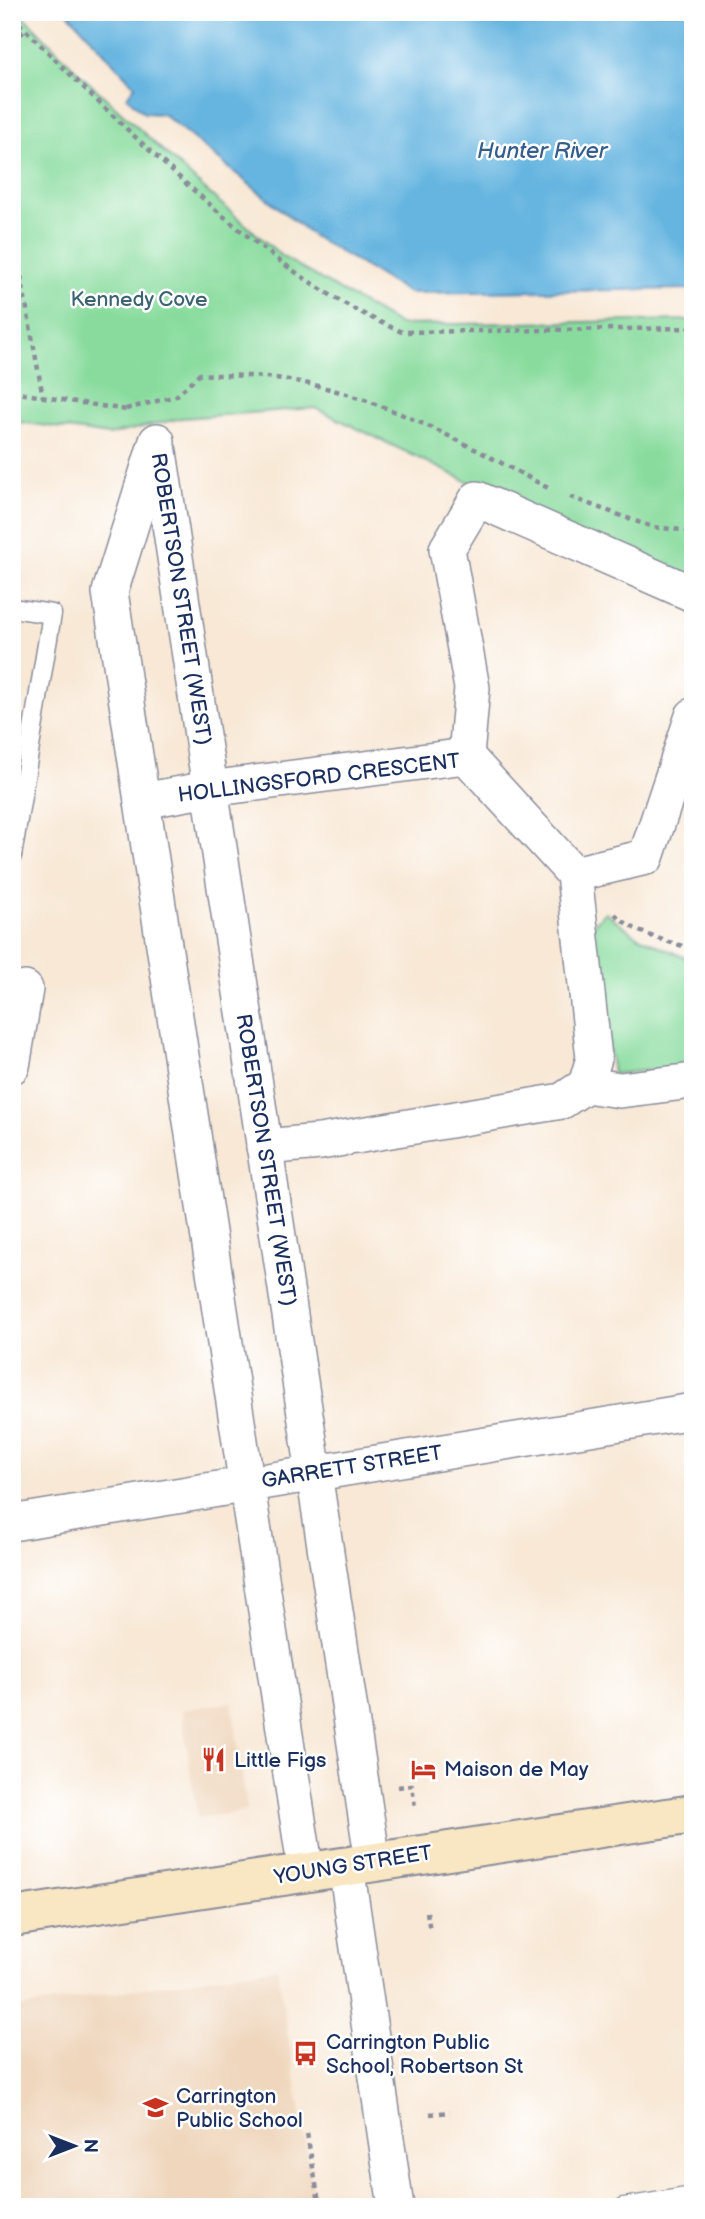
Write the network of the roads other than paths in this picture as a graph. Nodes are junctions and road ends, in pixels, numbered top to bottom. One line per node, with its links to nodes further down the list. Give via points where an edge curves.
1 (693, 594): 4 (street, via 477,499 447,549 472,688)
2 (12, 608): 7 (lane, via 52,614)
3 (693, 716): 8 (street, via 646,857)
4 (466, 756): 5 (street, HOLLINGSFORD CRESCENT); 8 (street, HOLLINGSFORD CRESCENT)
5 (209, 789): 6 (street, HOLLINGSFORD CRESCENT); 6 (street, ROBERTSON STREET (WEST), via 157,441 110,592); 13 (street, ROBERTSON STREET (WEST))
6 (142, 801): 16 (street, ROBERTSON STREET (WEST))
7 (12, 856)
8 (574, 874): 12 (street, via 594,1058)
9 (25, 989): 10 (street)
10 (12, 1066)
11 (693, 1081): 12 (street, via 620,1090)
12 (586, 1085): 13 (street, via 562,1101 320,1142)
13 (264, 1147): 15 (street, ROBERTSON STREET (WEST))
14 (693, 1411): 15 (street, GARRETT STREET)
15 (313, 1473): 16 (street, GARRETT STREET); 19 (street, ROBERTSON STREET (WEST))
16 (246, 1484): 17 (street, GARRETT STREET); 20 (street, ROBERTSON STREET (WEST))
17 (12, 1524)
18 (693, 1814): 19 (main road, YOUNG STREET)
19 (359, 1864): 20 (main road, YOUNG STREET); 23 (street, ROBERTSON STREET (WEST))
20 (306, 1872): 21 (main road, YOUNG STREET)
21 (12, 1917)
22 (693, 2196): 24 (lane)
23 (396, 2207)
24 (624, 2207)

